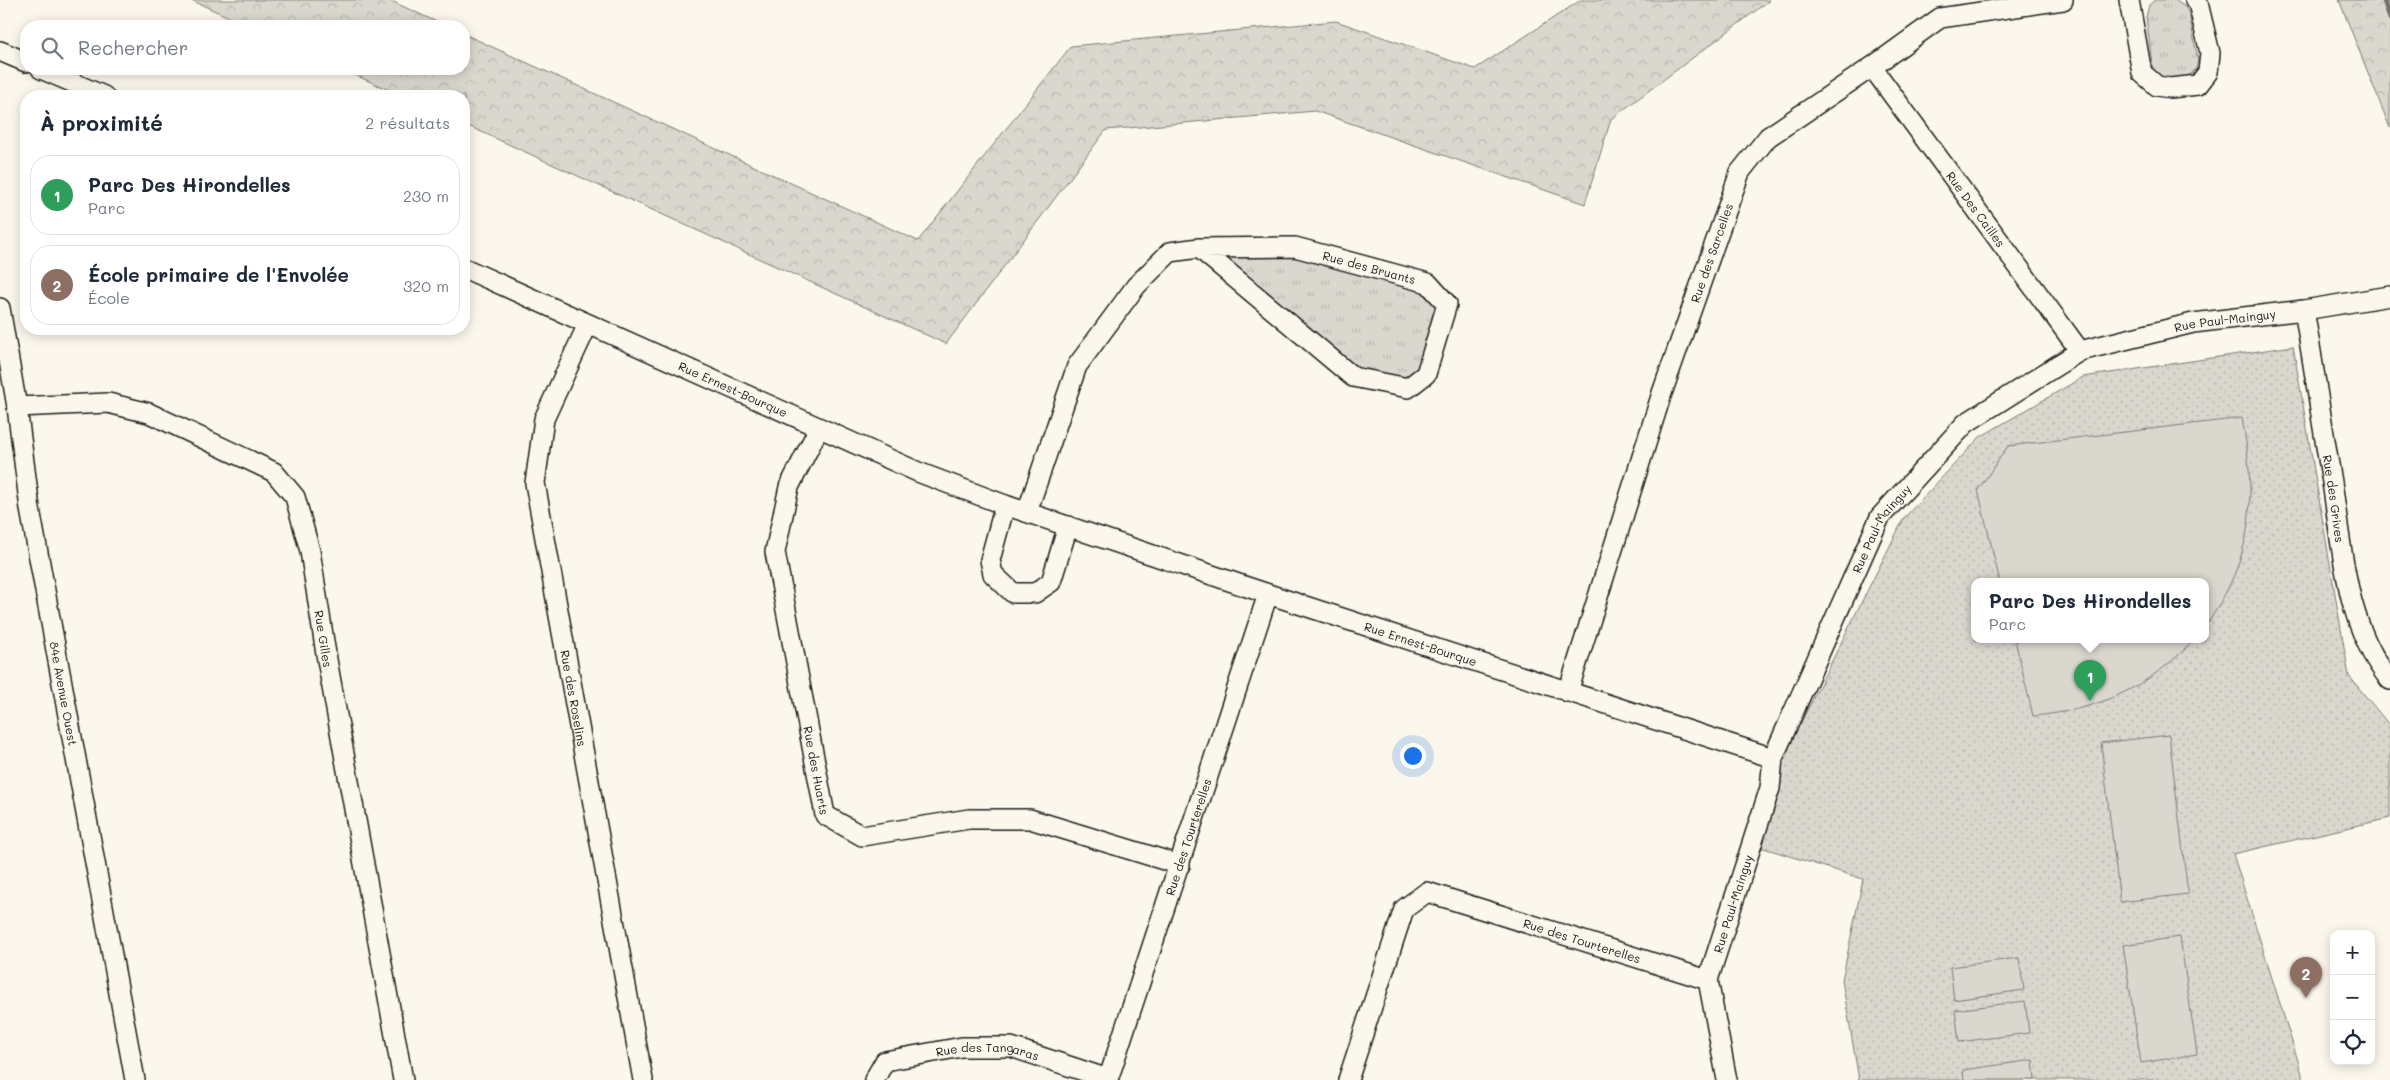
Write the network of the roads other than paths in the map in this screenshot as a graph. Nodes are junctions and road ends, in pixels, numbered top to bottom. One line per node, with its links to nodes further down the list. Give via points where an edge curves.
1 (2063, 0): 6 (street, Rue des Sarcelles, via 1940,18)
2 (2128, 0): 3 (street, via 2142,72 2156,86 2170,88 2198,85 2208,72 2210,53)
3 (2195, 0)
4 (0, 52): 5 (street)
5 (20, 60)
6 (1872, 67): 15 (street, Rue Des Cailles); 23 (street, Rue des Sarcelles, via 1768,137 1740,172 1662,393)
7 (55, 75): 8 (street)
8 (90, 90)
9 (1199, 248): 9 (street, Rue des Bruants, via 1295,247 1428,283 1447,304 1426,374 1408,388 1353,376); 19 (street, Rue des Bruants, via 1170,252 1136,286 1077,366)
10 (470, 271): 14 (street, Rue Ernest-Bourque)
11 (2390, 296): 13 (street, Rue Paul-Mainguy)
12 (0, 308): 16 (street, 84e Avenue Ouest)
13 (2304, 310): 15 (street, Rue Paul-Mainguy, via 2193,323); 22 (street, Rue des Grives, via 2347,577 2361,631 2376,663)
14 (588, 324): 17 (street, Rue Ernest-Bourque); 30 (street, Rue des Roselins, via 544,419 535,483)
15 (2080, 352): 24 (street, Rue Paul-Mainguy, via 1966,423 1880,517)
16 (17, 407): 28 (street, 84e Avenue Ouest, via 30,509); 29 (street, Rue Gilles, via 108,403 149,413 274,472 295,496 310,551)
17 (818, 428): 18 (street, Rue Ernest-Bourque, via 918,472); 25 (street, Rue des Huarts, via 789,487 775,552 825,815 862,836 969,819 1030,819)
18 (1005, 505): 19 (street, Rue Ernest-Bourque); 20 (street, via 990,560 992,574 1012,593 1035,593 1051,582)
19 (1027, 512): 20 (street, Rue Ernest-Bourque)
20 (1068, 526): 21 (street, Rue Ernest-Bourque)
21 (1268, 594): 23 (street, Rue Ernest-Bourque); 25 (street, Rue des Tourterelles)
22 (2390, 680)
23 (1568, 692): 24 (street, Rue Ernest-Bourque)
24 (1773, 758): 26 (street, Rue Paul-Mainguy, via 1770,788)
25 (1180, 865): 27 (street, Rue des Tourterelles)
26 (1708, 980): 32 (street, Rue des Tourterelles, via 1427,892 1404,908); 33 (street, Rue Paul-Mainguy)
27 (1108, 1079): 31 (street, Rue des Tangaras, via 1011,1047 962,1047 885,1061)
28 (135, 1080)
29 (403, 1080)
30 (643, 1080)
31 (874, 1080)
32 (1348, 1080)
33 (1727, 1080)

